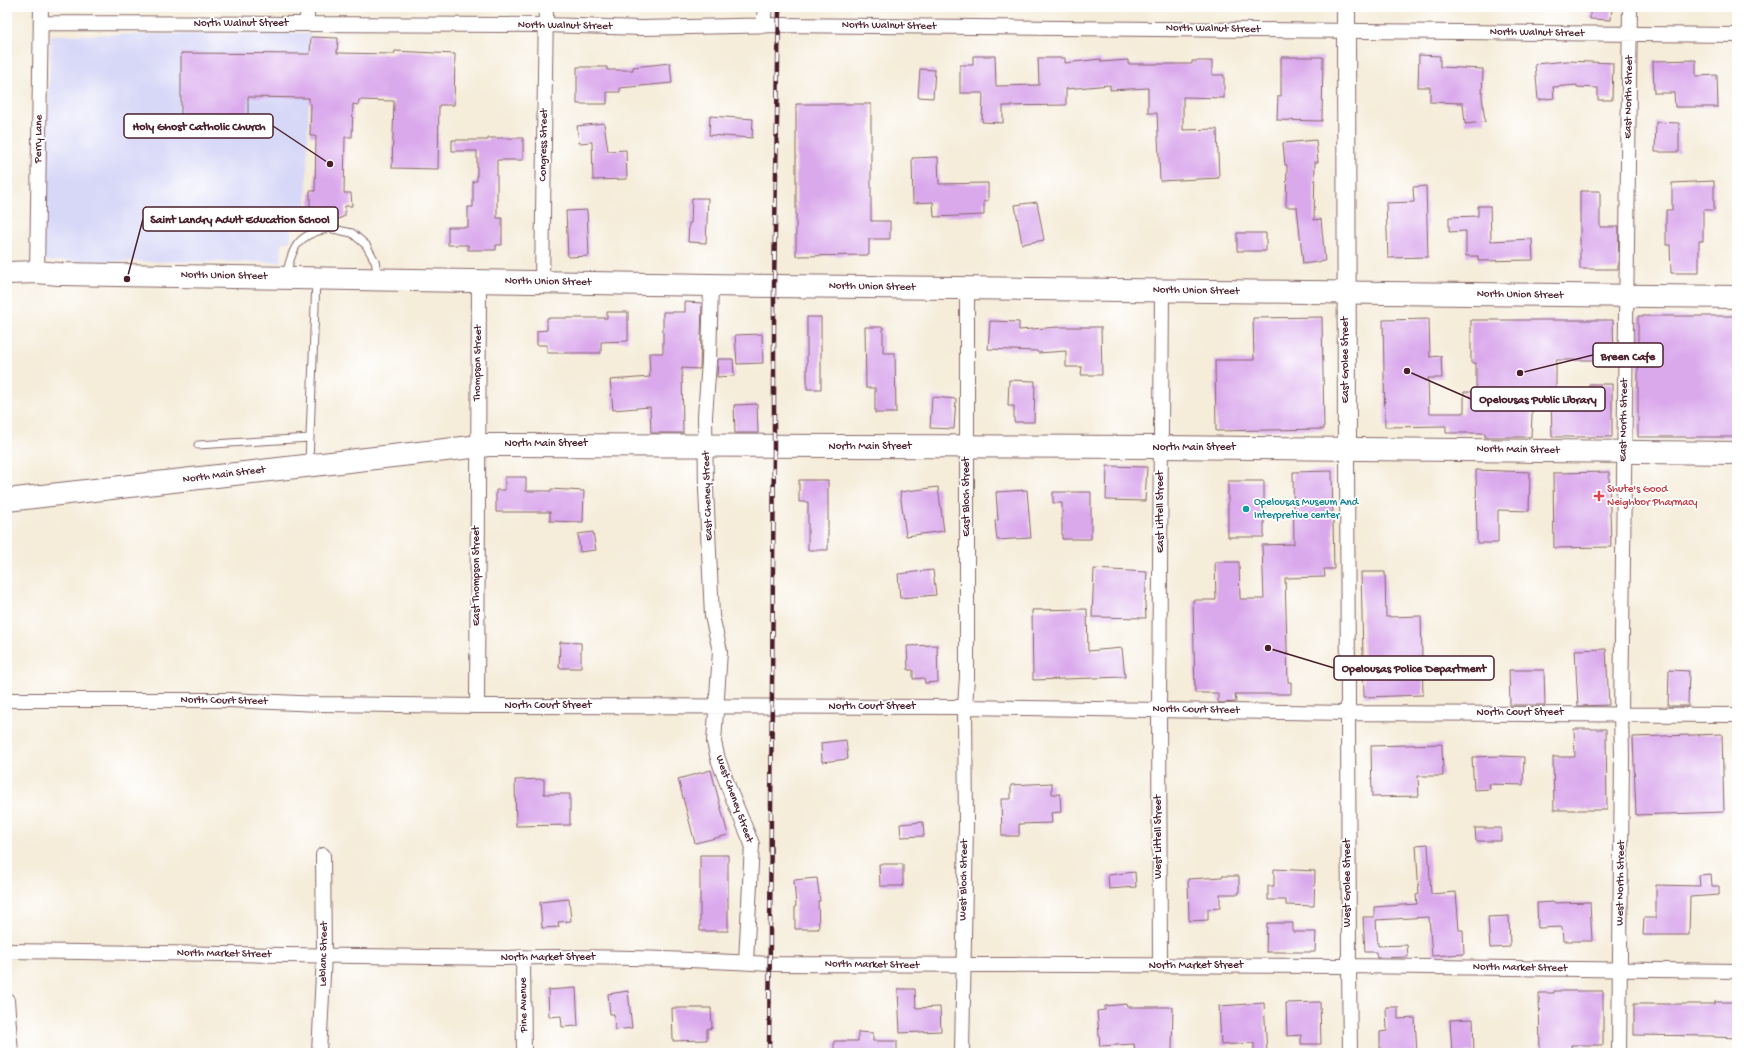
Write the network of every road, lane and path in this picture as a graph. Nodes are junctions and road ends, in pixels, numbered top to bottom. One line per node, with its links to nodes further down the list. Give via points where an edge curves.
1 (41, 7): 7 (street, Perry Lane)
2 (307, 7): 8 (street)
3 (546, 7): 9 (street, Congress Street)
4 (765, 7): 10 (street)
5 (1346, 7): 11 (street, East Grolee Street)
6 (1630, 7): 12 (street, East North Street)
7 (41, 23): 8 (street, North Walnut Street); 14 (street, Perry Lane)
8 (307, 24): 9 (street, North Walnut Street)
9 (546, 24): 10 (street, North Walnut Street, via 642,28); 20 (street, Congress Street)
10 (763, 26): 11 (street, North Walnut Street)
11 (1345, 30): 12 (street, North Walnut Street); 24 (street, East Grolee Street)
12 (1630, 34): 13 (street, North Walnut Street); 25 (street, East North Street)
13 (1737, 35)
14 (37, 272): 15 (main road, North Union Street); 16 (main road, North Union Street)
15 (7, 273)
16 (286, 277): 17 (main road, North Union Street); 18 (lane, via 290,259 298,242 314,232 330,229 352,233 366,245 375,261)
17 (316, 277): 18 (main road, North Union Street); 27 (lane)
18 (379, 278): 19 (main road, North Union Street)
19 (479, 281): 20 (main road, North Union Street); 30 (street, Thompson Street)
20 (542, 282): 21 (main road, North Union Street)
21 (711, 284): 22 (main road, North Union Street); 29 (street, East Cheney Street, via 705,416)
22 (967, 288): 23 (main road, North Union Street); 32 (street, East Bloch Street)
23 (1162, 291): 24 (main road, North Union Street); 31 (street, East Littell Street)
24 (1346, 294): 25 (main road, North Union Street); 33 (street, East Grolee Street)
25 (1626, 297): 26 (main road, North Union Street); 34 (street, East North Street)
26 (1737, 297)
27 (310, 438): 28 (lane); 36 (lane)
28 (198, 444)
29 (707, 445): 30 (main road, North Main Street); 32 (main road, North Main Street); 40 (street, East Cheney Street, via 706,488 712,616 720,651)
30 (478, 446): 36 (main road, North Main Street); 39 (street, East Thompson Street)
31 (1162, 447): 32 (main road, North Main Street); 33 (main road, North Main Street); 42 (street, East Littell Street)
32 (967, 448): 41 (street, East Bloch Street)
33 (1347, 449): 34 (main road, North Main Street); 43 (street, East Grolee Street)
34 (1623, 451): 35 (main road, North Main Street); 44 (street, East North Street)
35 (1737, 453)
36 (309, 465): 37 (main road, North Main Street)
37 (7, 500)
38 (7, 700): 39 (street, North Court Street, via 229,700)
39 (477, 706): 40 (street, North Court Street)
40 (717, 707): 41 (street, North Court Street); 50 (street, West Cheney Street, via 714,742 718,759 752,844)
41 (965, 707): 42 (street, North Court Street); 52 (street, West Bloch Street)
42 (1159, 709): 43 (street, North Court Street); 51 (street, West Littell Street)
43 (1349, 713): 44 (street, North Court Street); 53 (street, West Grolee Street)
44 (1621, 714): 45 (street, North Court Street); 54 (street, West North Street)
45 (1737, 715)
46 (323, 855): 48 (street, Leblanc Street)
47 (7, 950): 48 (street, North Market Street)
48 (324, 955): 49 (street, North Market Street); 58 (street, Leblanc Street)
49 (523, 957): 50 (street, North Market Street); 59 (street, Pine Avenue)
50 (746, 962): 52 (street, North Market Street)
51 (1160, 965): 52 (street, North Market Street); 53 (street, North Market Street)
52 (963, 966): 60 (street, West Bloch Street)
53 (1349, 966): 54 (street, North Market Street); 61 (street, West Grolee Street)
54 (1620, 969): 55 (street, North Market Street); 62 (street, West North Street)
55 (1737, 971)
56 (7, 1000): 57 (street)
57 (9, 1047)
58 (319, 1053)
59 (524, 1053)
60 (962, 1053)
61 (1350, 1053)
62 (1619, 1053)

